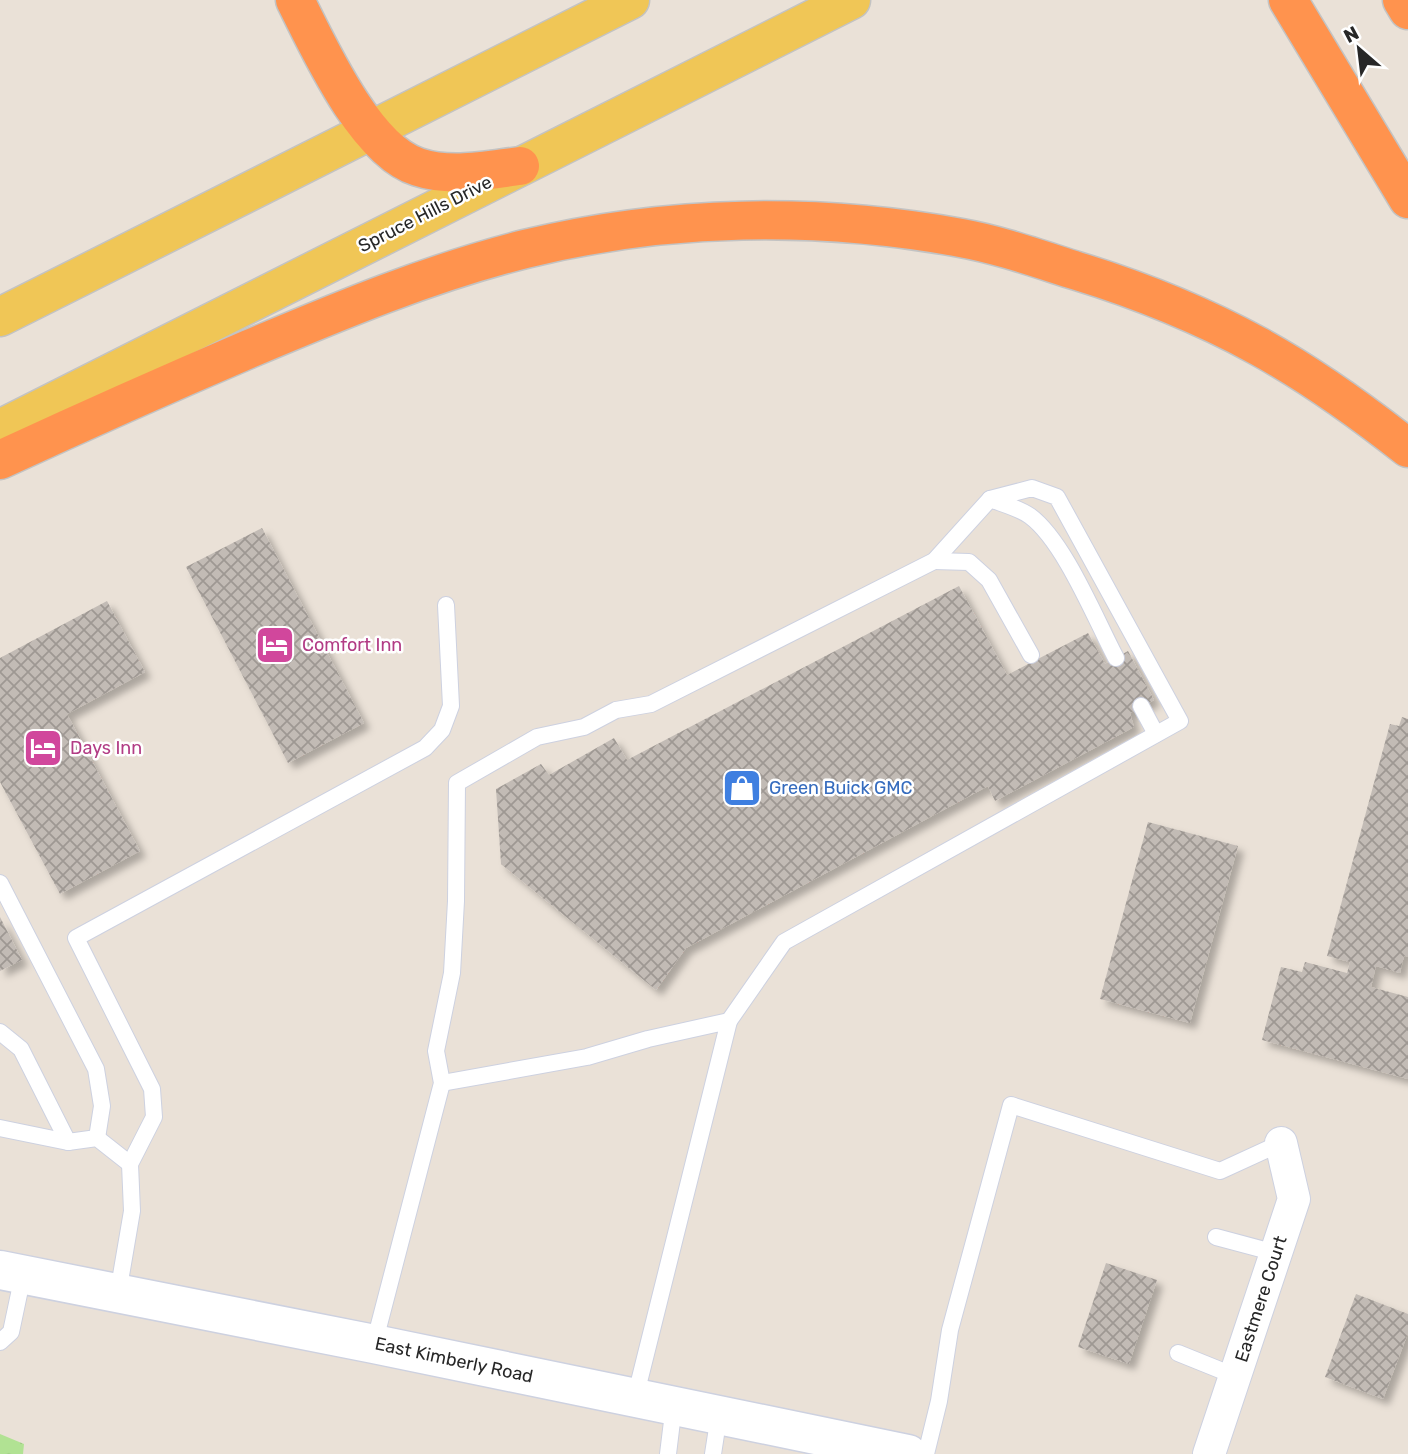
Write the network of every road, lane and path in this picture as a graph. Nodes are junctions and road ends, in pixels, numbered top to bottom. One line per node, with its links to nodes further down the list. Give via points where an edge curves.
1 (295, 0): 7 (highway)
2 (630, 0): 7 (main road)
3 (850, 0): 8 (main road, Spruce Hills Drive)
4 (1287, 0): 9 (highway)
5 (1402, 0): 6 (highway)
6 (1408, 10)
7 (370, 131): 8 (highway, via 399,158 418,167 467,173); 10 (main road)
8 (520, 166): 11 (main road, Spruce Hills Drive)
9 (1408, 199)
10 (0, 317)
11 (0, 429)
12 (1408, 448): 13 (highway, via 1327,388 1258,346 1100,278 963,238 821,222 748,220 607,232 441,273 326,316)
13 (0, 460)
14 (990, 499): 15 (lane); 18 (lane, via 1027,513 1045,528); 20 (lane, via 1032,488 1057,496 1180,721)
15 (934, 561): 17 (lane, via 969,562 989,580); 24 (lane, via 651,704 616,710 584,727 537,737 457,783 452,973 436,1051)
16 (446, 604): 29 (lane, via 451,706 442,730 425,748 76,938 152,1089 154,1117)
17 (1031, 655)
18 (1116, 657)
19 (1141, 706): 20 (lane)
20 (1156, 734): 22 (lane, via 784,942)
21 (0, 883): 26 (lane, via 96,1069 102,1106)
22 (729, 1021): 24 (lane, via 587,1057); 38 (lane)
23 (0, 1032): 27 (lane, via 21,1049)
24 (442, 1083): 35 (lane)
25 (0, 1128): 27 (lane)
26 (97, 1138): 27 (lane); 29 (lane)
27 (68, 1142)
28 (1281, 1143): 31 (street, Eastmere Court, via 1294,1199); 44 (lane, via 1220,1171 1011,1105 950,1330)
29 (130, 1164): 33 (lane, via 132,1210)
30 (1216, 1237): 31 (lane)
31 (1276, 1254): 37 (street, Eastmere Court)
32 (11, 1272): 33 (main road, East Kimberly Road); 34 (lane, via 11,1332)
33 (118, 1293): 35 (main road, East Kimberly Road)
34 (0, 1342)
35 (374, 1344): 38 (main road, East Kimberly Road)
36 (1178, 1353): 37 (lane)
37 (1235, 1376): 45 (street, Eastmere Court)
38 (635, 1398): 39 (main road, East Kimberly Road)
39 (674, 1405): 40 (main road, East Kimberly Road); 41 (lane)
40 (719, 1415): 42 (lane); 43 (main road, East Kimberly Road)
41 (668, 1454)
42 (713, 1454)
43 (908, 1454)
44 (926, 1454)
45 (1209, 1454)

